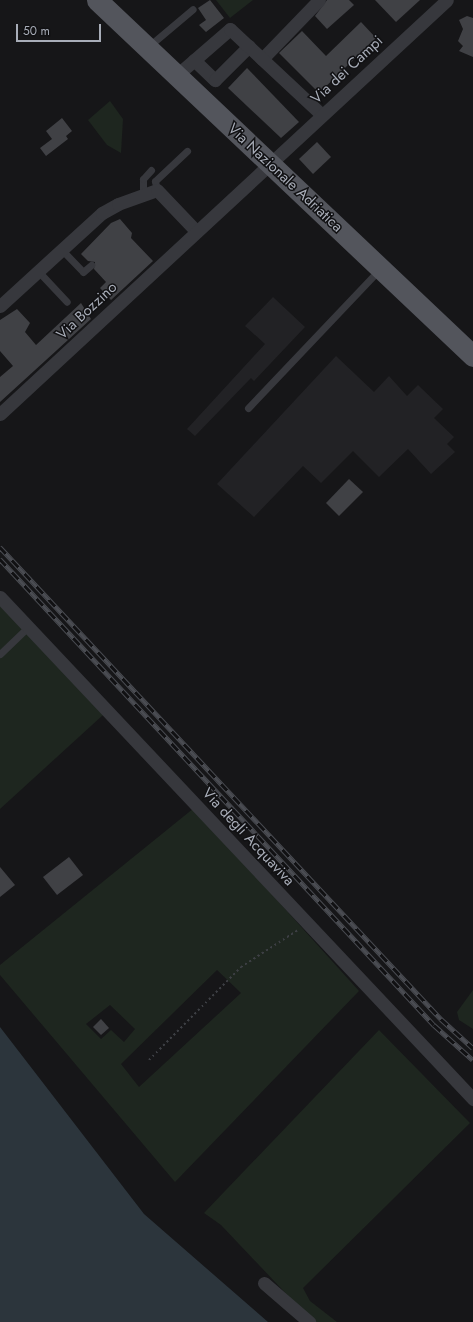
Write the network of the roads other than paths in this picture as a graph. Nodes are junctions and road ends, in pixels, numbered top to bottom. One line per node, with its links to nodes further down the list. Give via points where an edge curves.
1 (97, 0): 6 (main road, Via Nazionale Adriatica)
2 (319, 0): 7 (street)
3 (447, 0): 12 (street, Via dei Campi)
4 (193, 9): 6 (lane)
5 (249, 46): 7 (street); 8 (street, via 230,29); 10 (street)
6 (148, 48): 9 (main road, Via Nazionale Adriatica)
7 (262, 59): 12 (street)
8 (194, 60): 9 (street); 10 (street)
9 (177, 75): 11 (main road, Via Nazionale Adriatica)
10 (215, 80): 11 (street)
11 (199, 97): 14 (main road, Via Nazionale Adriatica)
12 (322, 115): 14 (street, Via dei Campi)
13 (188, 151): 16 (lane, via 155,180)
14 (270, 164): 18 (street, Via Bozzino); 21 (main road, Via Nazionale Adriatica)
15 (151, 170): 17 (lane, via 143,179)
16 (157, 190): 17 (street); 18 (street)
17 (144, 195): 19 (street, via 102,213)
18 (196, 231): 27 (street, Via Bozzino)
19 (62, 250): 20 (lane, via 83,272); 22 (street)
20 (91, 265)
21 (380, 268): 25 (main road, Via Nazionale Adriatica); 26 (lane)
22 (38, 271): 23 (lane); 24 (street)
23 (66, 302)
24 (0, 306)
25 (473, 356)
26 (248, 408)
27 (0, 414)
28 (0, 597): 29 (street, Via degli Acquaviva)
29 (28, 627): 30 (lane); 31 (street, Via degli Acquaviva)
30 (0, 654)
31 (473, 1099)
32 (264, 1283): 33 (street)
33 (309, 1322)

